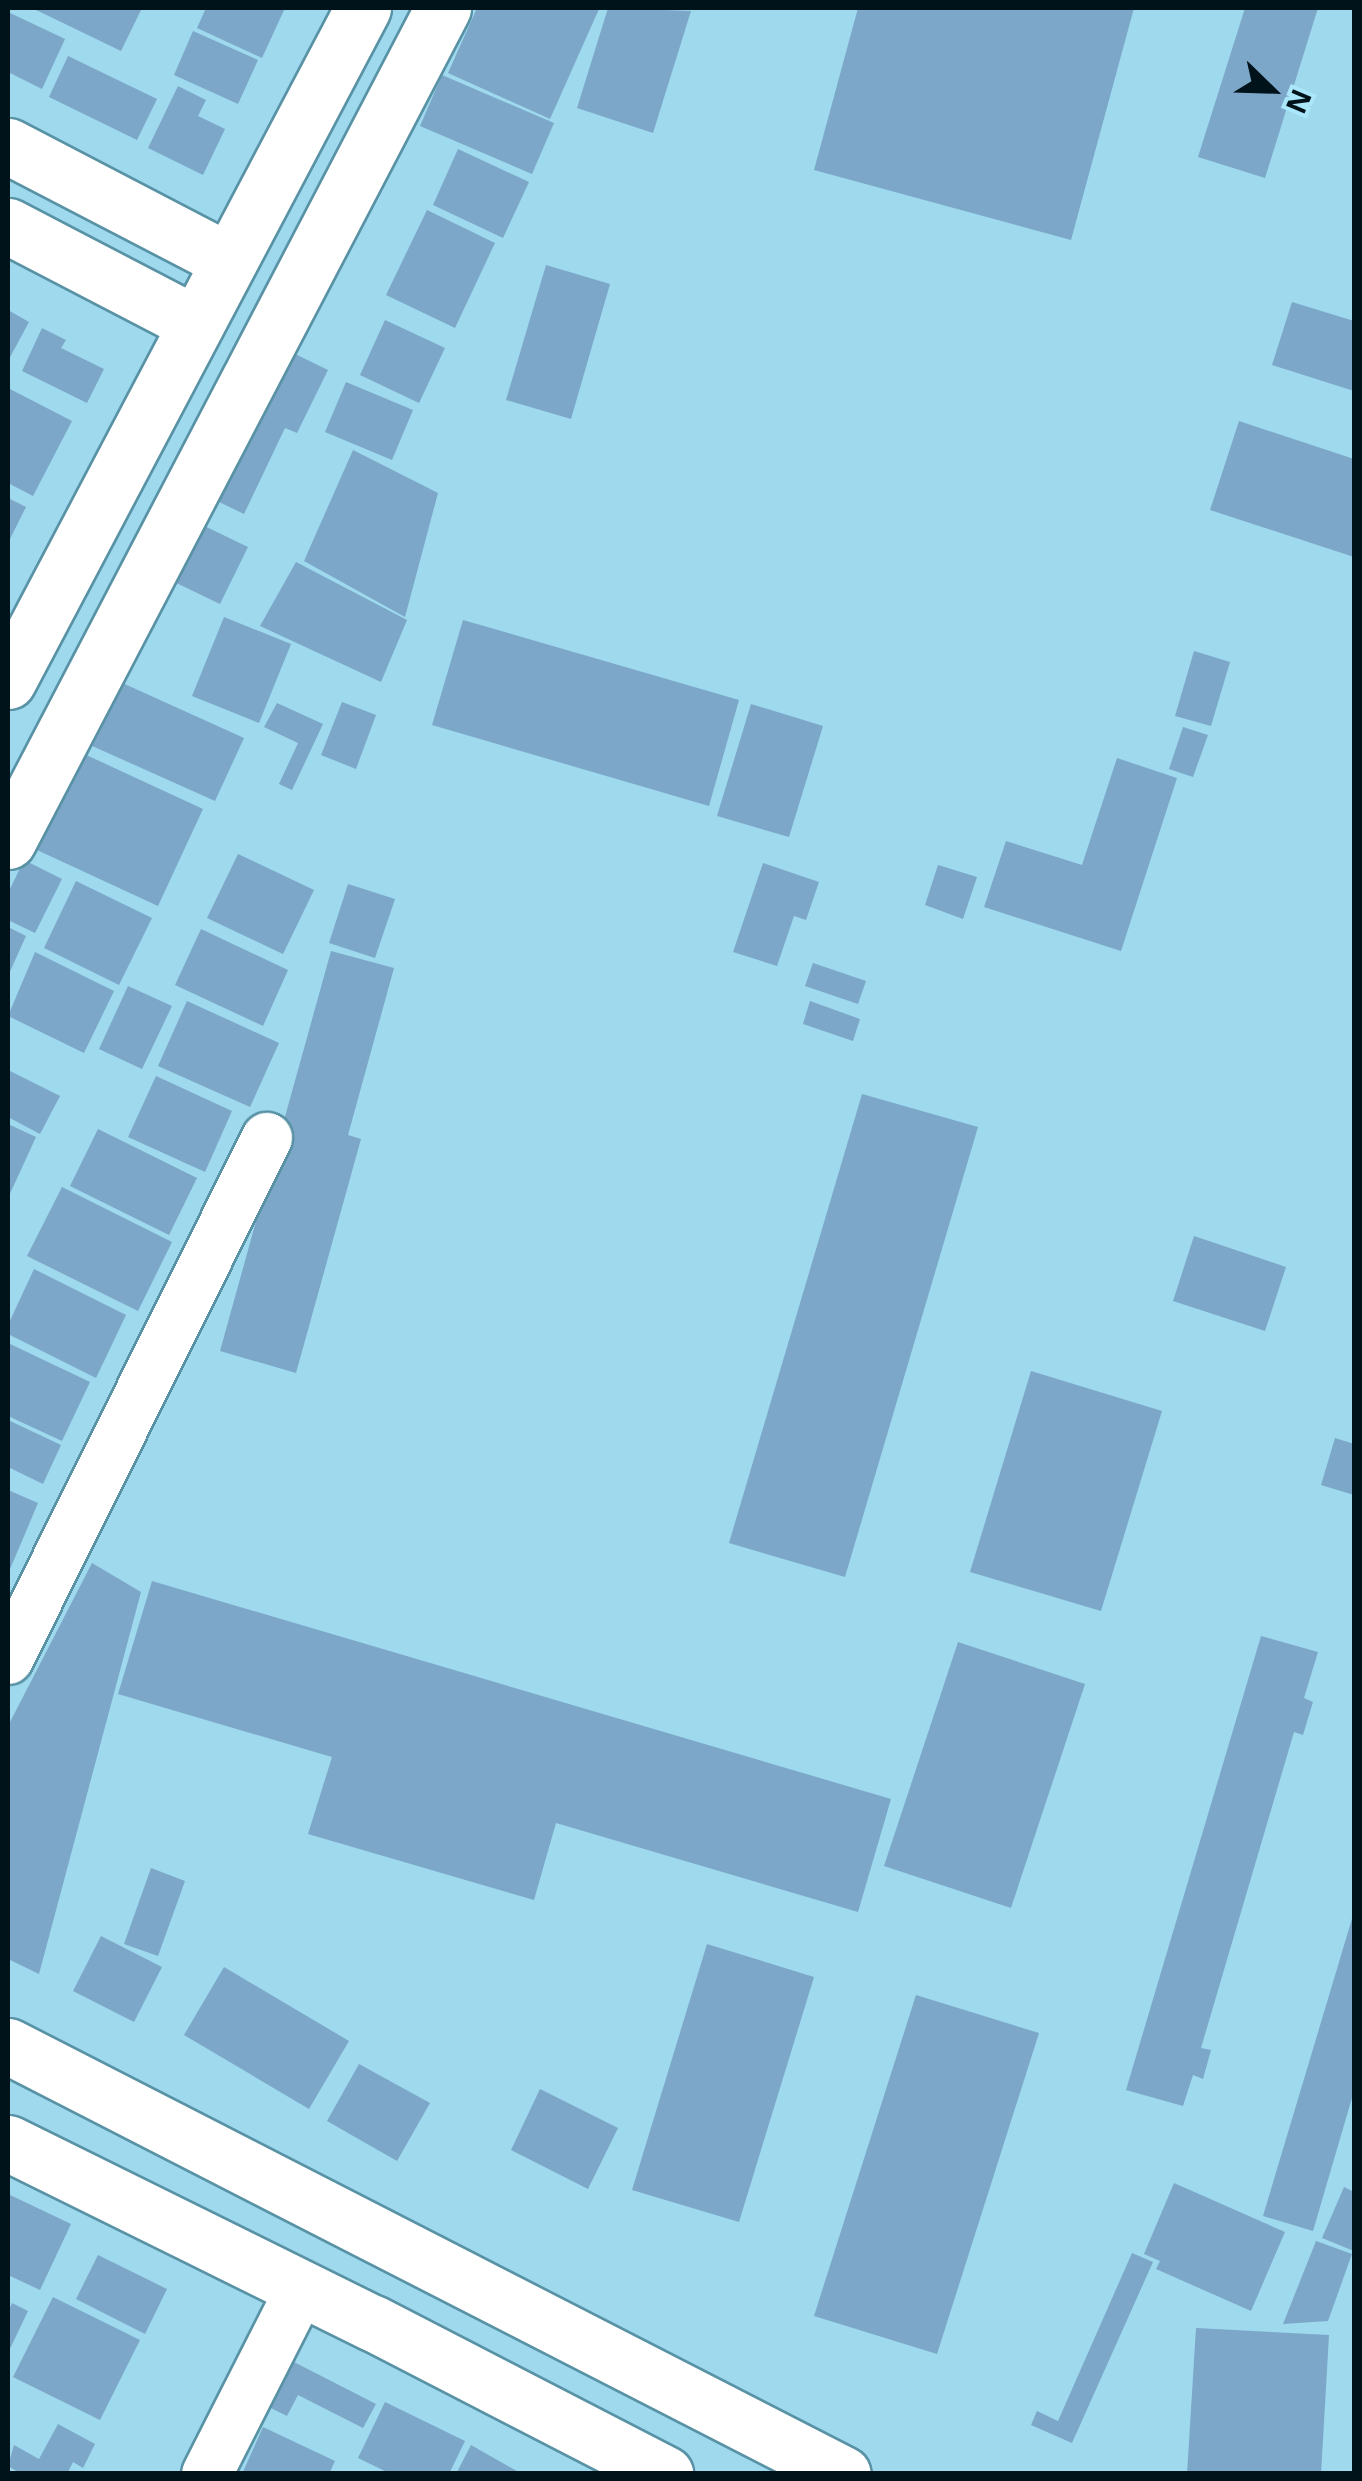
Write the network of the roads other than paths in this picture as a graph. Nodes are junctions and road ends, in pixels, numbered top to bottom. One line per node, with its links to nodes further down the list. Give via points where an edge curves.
1 (363, 8): 5 (main road)
2 (443, 8): 8 (main road)
3 (8, 146): 5 (main road)
4 (8, 226): 6 (main road)
5 (229, 261): 6 (main road)
6 (196, 324): 7 (main road)
7 (8, 681)
8 (8, 841)
9 (267, 1138): 10 (street)
10 (8, 1659)
11 (8, 2046): 16 (main road)
12 (8, 2143): 13 (main road)
13 (300, 2289): 14 (main road); 15 (street)
14 (634, 2466)
15 (206, 2474)
16 (844, 2474)

